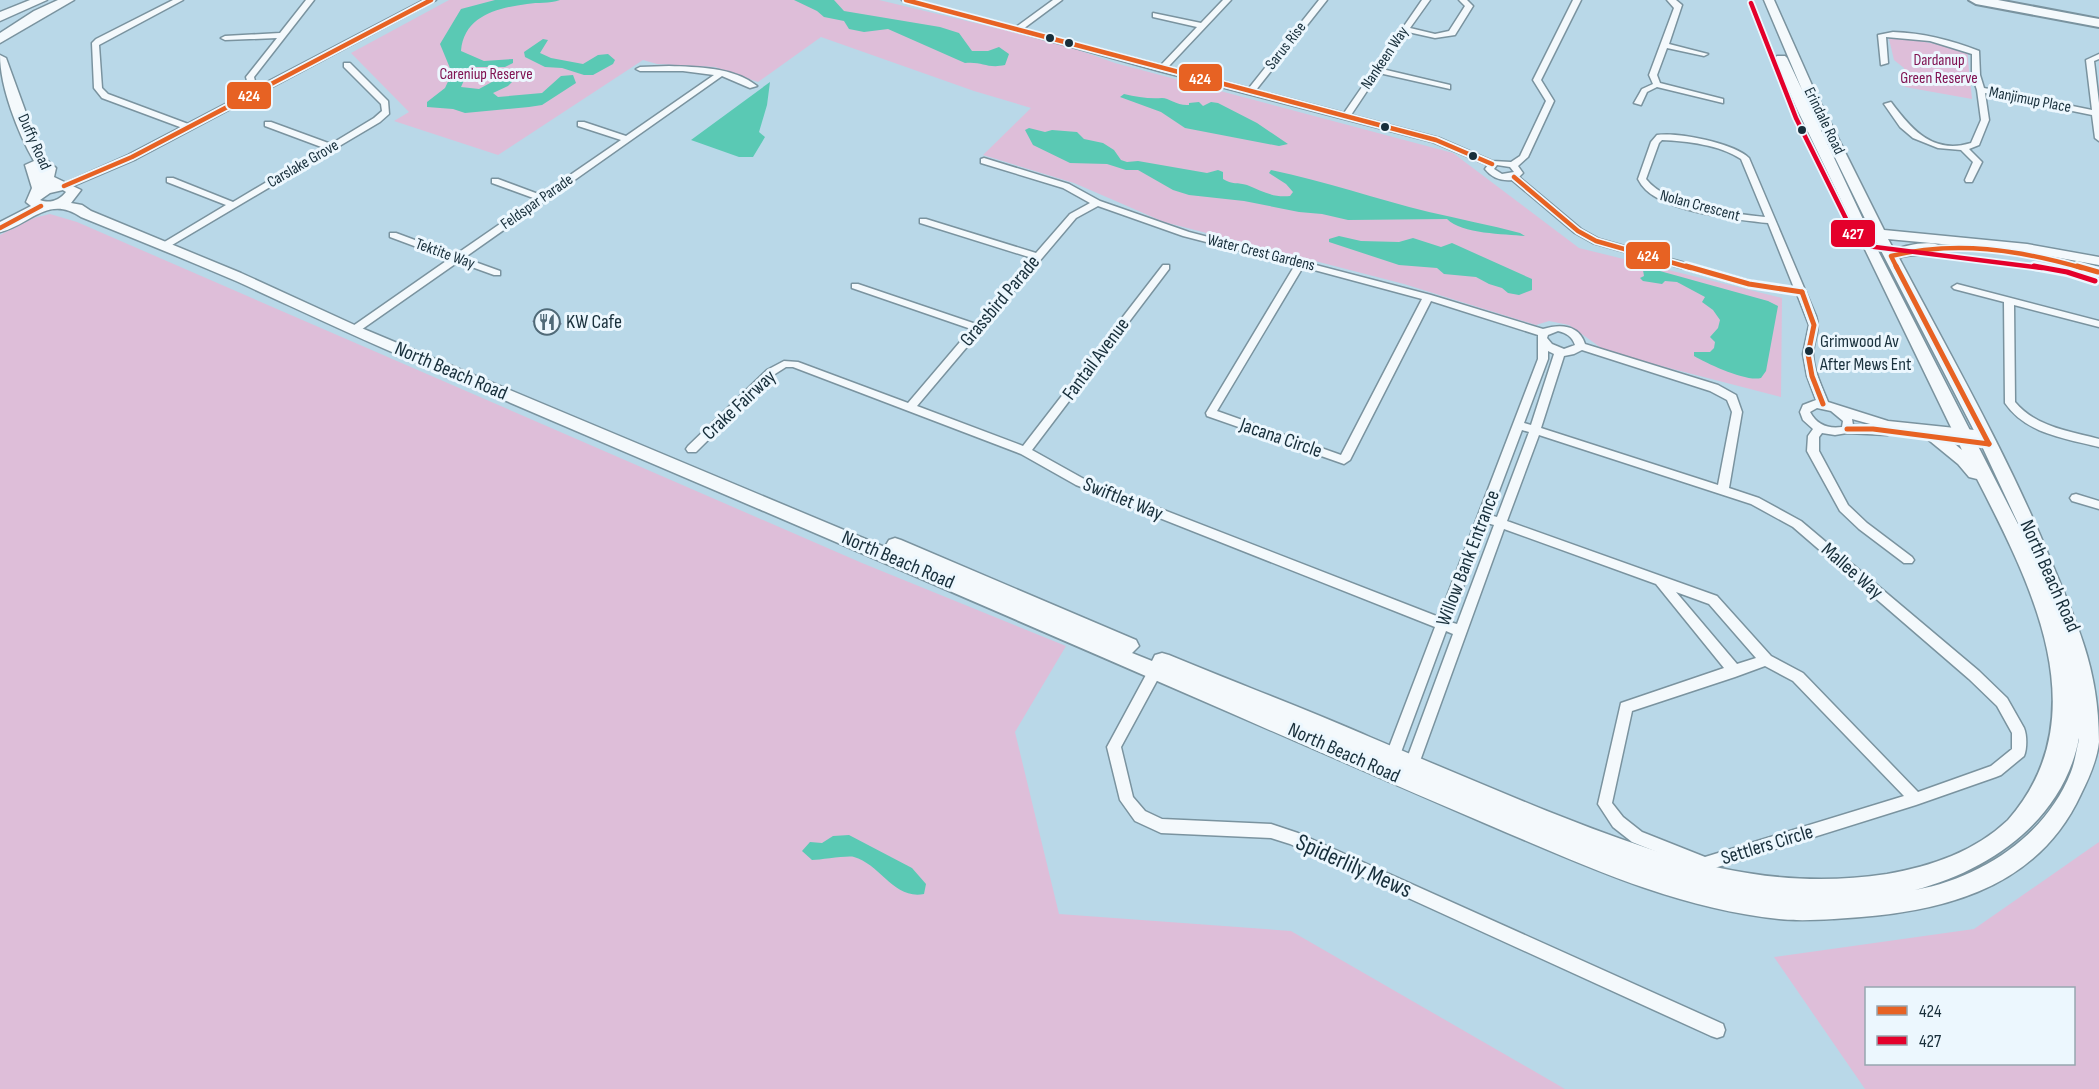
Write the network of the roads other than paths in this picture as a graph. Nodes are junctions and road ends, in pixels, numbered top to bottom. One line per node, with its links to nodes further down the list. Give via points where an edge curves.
1 (41, 0): 20 (highway)
2 (67, 0): 23 (highway); 28 (highway)
3 (179, 0): 53 (street, via 95,45 98,88 105,96)
4 (310, 0): 26 (street)
5 (431, 0): 43 (street)
6 (906, 0): 24 (street)
7 (1058, 0): 24 (street)
8 (1227, 0): 22 (street)
9 (1323, 0): 45 (street, Sarus Rise)
10 (1426, 0): 25 (street, Nankeen Way)
11 (1463, 0): 25 (street, via 1469,6 1452,33 1435,36)
12 (1577, 0): 60 (street, via 1537,81 1550,101 1524,157)
13 (1671, 0): 29 (street, via 1679,7)
14 (1759, 0): 75 (main road, Erindale Road, via 1804,114)
15 (1769, 0): 65 (main road, Erindale Road, via 1809,92)
16 (1976, 0): 21 (highway)
17 (2038, 0): 18 (highway)
18 (2099, 13)
19 (1156, 15): 22 (street)
20 (2, 16)
21 (2099, 23)
22 (1202, 26): 36 (street)
23 (0, 27)
24 (1019, 28): 36 (street)
25 (1405, 29): 37 (street, Nankeen Way)
26 (283, 35): 27 (street); 43 (street, via 250,77 252,86)
27 (225, 38)
28 (0, 39)
29 (1665, 45): 30 (street); 40 (street, via 1653,75)
30 (1704, 54)
31 (2098, 56): 49 (street, via 2090,60)
32 (0, 58): 66 (main road, Duffy Road, via 32,146 39,160 49,168 47,179)
33 (1884, 63): 44 (street, via 1882,35 1897,33 1962,46 1976,53)
34 (347, 65): 56 (street, Carslake Grove, via 385,103 386,112)
35 (640, 69): 38 (street)
36 (1162, 69): 45 (street)
37 (1377, 70): 42 (street); 50 (street, Nankeen Way)
38 (720, 74): 41 (street); 55 (street, Feldspar Parade)
39 (0, 82): 66 (main road, Duffy Road, via 39,188)
40 (1657, 85): 46 (street); 47 (street, via 1646,87)
41 (753, 86)
42 (1447, 87)
43 (259, 89): 53 (street)
44 (1981, 90): 49 (street, Manjimup Place); 57 (street, Manjimup Place, via 1985,120 1975,145)
45 (1250, 92): 50 (street)
46 (1720, 101)
47 (1638, 103)
48 (1888, 104): 57 (street, via 1909,132 1934,145)
49 (2096, 113): 54 (street)
50 (1346, 117): 59 (street, via 1445,143)
51 (268, 124): 56 (street)
52 (580, 124): 55 (street)
53 (188, 127): 66 (street)
54 (2099, 138)
55 (627, 139): 67 (street, Feldspar Parade)
56 (331, 147): 69 (street, Carslake Grove)
57 (1965, 150): 63 (street, via 1978,162)
58 (984, 161): 68 (street, Water Crest Gardens, via 1066,186)
59 (1492, 164): 60 (street); 61 (street, via 1489,169 1494,174)
60 (1513, 165): 61 (street, via 1519,173)
61 (1514, 177): 88 (street, via 1578,231 1596,241 1749,284)
62 (170, 180): 69 (street)
63 (1968, 180)
64 (495, 181): 67 (street)
65 (1859, 191): 75 (main road, Erindale Road); 76 (main road, via 1891,225)
66 (54, 196): 72 (main road); 73 (main road); 77 (main road, North Beach Road, via 86,214)
67 (542, 198): 81 (street, Feldspar Parade)
68 (1097, 203): 80 (street, Grassbird Parade, via 1073,216); 82 (street, Water Crest Gardens, via 1186,234)
69 (233, 205): 77 (street, Carslake Grove)
70 (923, 221): 80 (street)
71 (1772, 221): 71 (street, Nolan Crescent, via 1745,158 1736,152 1667,136 1655,142 1642,179 1649,190 1664,199); 88 (street)
72 (0, 222)
73 (0, 228)
74 (393, 235): 81 (street, Tektite Way)
75 (1872, 236): 76 (main road); 78 (main road); 79 (main road, North Beach Road); 106 (main road, North Beach Road)
76 (1913, 237): 84 (main road, via 2027,248)
77 (169, 243): 92 (main road, North Beach Road, via 236,276)
78 (1953, 248): 79 (main road, via 1906,250); 84 (main road)
79 (1891, 256): 107 (main road, North Beach Road)
80 (1038, 257): 93 (street, Grassbird Parade)
81 (457, 258): 85 (street, Tektite Way); 92 (street, Feldspar Parade)
82 (1301, 263): 89 (street, Water Crest Gardens); 89 (street, Jacana Circle, via 1211,413 1344,460)
83 (1166, 267): 110 (street, Fantail Avenue)
84 (2099, 267)
85 (497, 273)
86 (855, 286): 93 (street)
87 (1957, 287): 90 (street)
88 (1802, 292): 98 (street, via 1814,325 1808,354)
89 (1428, 297): 94 (street, Water Crest Gardens)
90 (2008, 301): 91 (street); 108 (street, via 2010,402 2015,411 2034,424)
91 (2099, 324)
92 (358, 326): 122 (main road, North Beach Road, via 773,508)
93 (977, 328): 99 (street, Grassbird Parade)
94 (1543, 338): 95 (street, via 1551,329 1563,329 1575,334); 96 (street); 101 (street, Willow Bank Entrance, via 1543,359)
95 (1580, 346): 96 (street, via 1573,352); 111 (street, via 1714,388 1732,398 1737,412)
96 (1560, 352): 104 (street, Willow Bank Entrance)
97 (788, 363): 99 (street, Swiftlet Way); 109 (street, Crake Fairway, via 771,372)
98 (1822, 404): 100 (street); 102 (street, via 1810,405 1805,412)
99 (910, 408): 110 (street, Swiftlet Way)
100 (1842, 412): 103 (street, via 1848,421); 106 (street, via 1888,425)
101 (1519, 425): 104 (street, Mallee Way); 115 (street, Willow Bank Entrance)
102 (1820, 428): 103 (street, via 1832,432); 117 (street, via 1814,436 1814,452 1844,508)
103 (1846, 429): 105 (street)
104 (1535, 430): 111 (street, Mallee Way); 116 (street, Willow Bank Entrance)
105 (1933, 437): 106 (street); 112 (main road, via 1964,460)
106 (1963, 437): 107 (street); 112 (main road, North Beach Road)
107 (1987, 439): 125 (main road, North Beach Road, via 2074,627 2083,652 2091,708 2091,731 2077,788 2044,833 2009,864 1947,893 1880,907 1800,911 1720,899 1635,876)
108 (2099, 443)
109 (692, 449)
110 (1025, 451): 119 (street, Swiftlet Way, via 1080,482)
111 (1723, 490): 126 (street, Mallee Way, via 1755,501 1797,524 2002,702 2019,732 2019,752 1996,771)
112 (1991, 490): 125 (main road, North Beach Road, via 2061,631 2070,661 2074,707 2064,758 2050,790 2007,838 1989,851 1928,877 1881,887 1799,890 1742,885 1679,871)
113 (2076, 498): 114 (street)
114 (2099, 505)
115 (1484, 517): 116 (street); 119 (street, Willow Bank Entrance)
116 (1500, 524): 118 (street); 120 (street, Willow Bank Entrance)
117 (1908, 560)
118 (1659, 580): 121 (street, via 1713,600); 123 (street)
119 (1443, 624): 120 (street, Swiftlet Way); 124 (street, Willow Bank Entrance)
120 (1460, 631): 125 (street, Willow Bank Entrance)
121 (1766, 660): 123 (street, Settlers Circle); 126 (street, via 1798,677)
122 (1158, 666): 124 (main road, North Beach Road); 127 (street, Spiderlily Mews, via 1114,747 1127,800 1140,816 1161,826 1271,831 1293,838)
123 (1735, 672): 126 (street, Settlers Circle, via 1626,707 1605,804 1618,822 1637,837 1705,864)
124 (1389, 765): 125 (main road, North Beach Road)
125 (1408, 774)
126 (1916, 799)
127 (1717, 1030)

